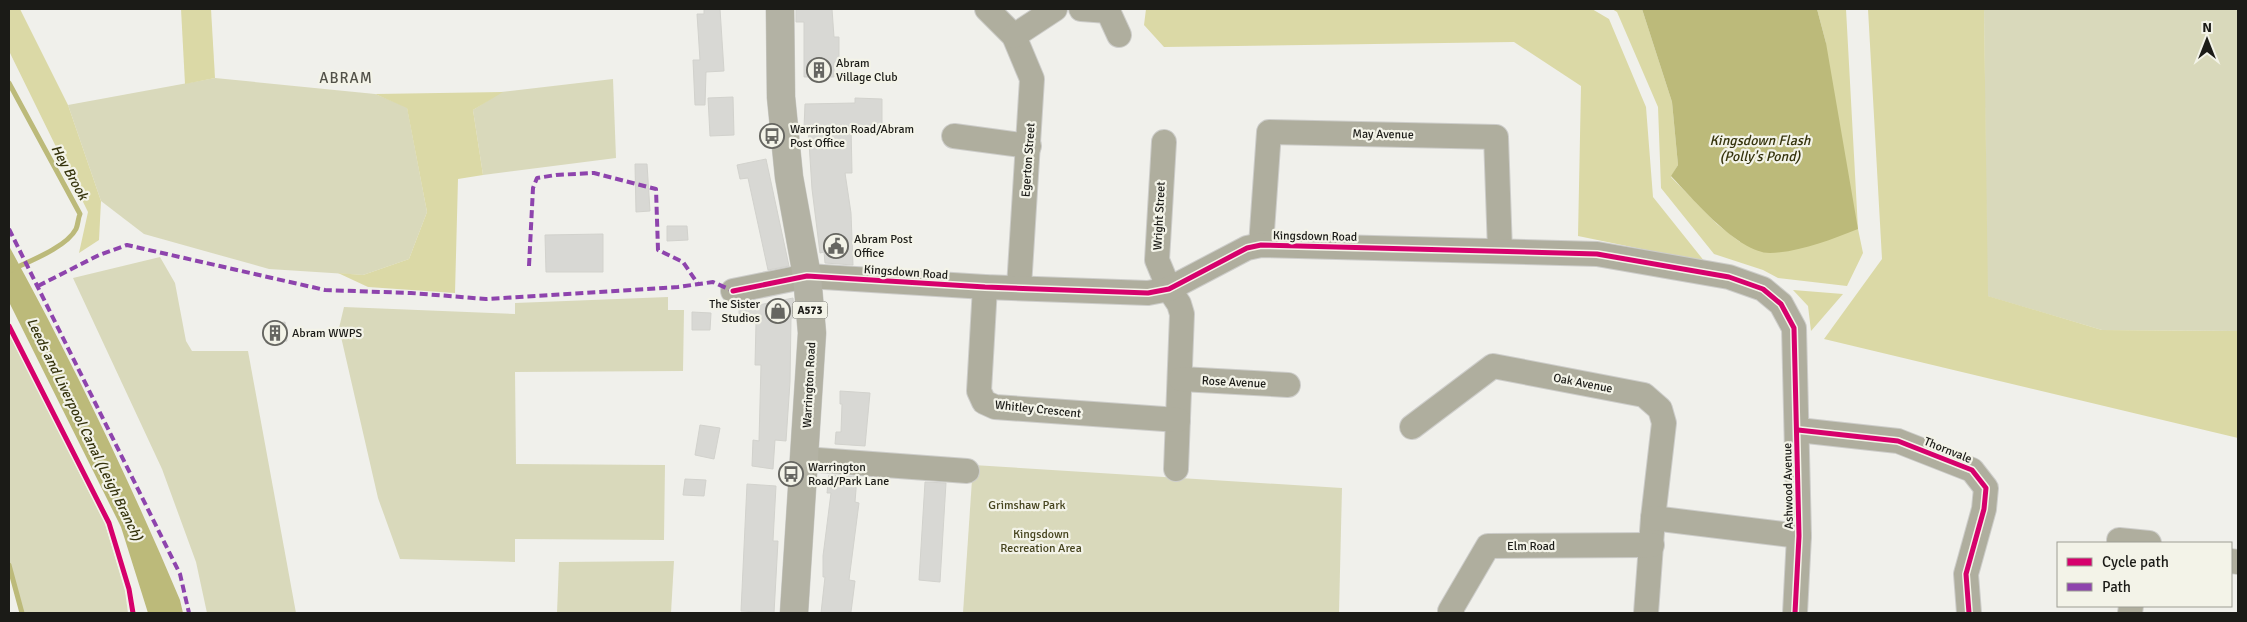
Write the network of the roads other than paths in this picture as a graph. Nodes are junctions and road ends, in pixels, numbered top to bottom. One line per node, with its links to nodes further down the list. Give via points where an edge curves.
1 (780, 9): 12 (main road, Warrington Road / A573, via 783,123)
2 (987, 9): 5 (street, Egerton Street)
3 (1055, 9): 5 (street)
4 (1081, 9): 6 (street, via 1108,11)
5 (1014, 36): 9 (street, Egerton Street, via 1032,79)
6 (1119, 36)
7 (954, 136): 9 (street)
8 (1164, 142): 15 (street, Wright Street, via 1157,260)
9 (1029, 146): 14 (street, Egerton Street)
10 (1261, 245): 11 (street, Kingsdown Road); 11 (street, May Avenue, via 1269,132 1496,137); 15 (street, Kingsdown Road, via 1247,248)
11 (1500, 251): 17 (street, Kingsdown Road, via 1597,254 1734,279 1763,289 1781,304 1794,328)
12 (807, 276): 13 (street, Kingsdown Road); 16 (street, Kingsdown Road); 23 (main road, Warrington Road / A573, via 812,353)
13 (985, 287): 14 (street, Kingsdown Road); 20 (street, Whitley Crescent, via 979,391 984,402 995,407)
14 (1019, 287): 15 (street, Kingsdown Road, via 1148,293)
15 (1169, 289): 18 (street, via 1182,314)
16 (733, 291)
17 (1794, 359): 22 (street, Ashwood Avenue)
18 (1181, 380): 19 (street, Rose Avenue); 20 (street)
19 (1288, 385)
20 (1178, 420): 24 (street)
21 (1412, 427): 26 (street, Oak Avenue, via 1493,366 1644,395 1660,409 1664,423)
22 (1798, 430): 27 (street, Ashwood Avenue); 33 (street, Thornvale, via 1898,442 1972,470 1986,488 1984,509 1966,574)
23 (804, 460): 25 (street); 29 (main road, Warrington Road / A573)
24 (1176, 469)
25 (967, 471)
26 (1653, 518): 27 (street); 28 (street, Oak Avenue)
27 (1799, 536): 32 (street, Ashwood Avenue)
28 (1652, 545): 30 (street, Elm Road, via 1488,546 1450,611); 31 (street, Oak Avenue)
29 (794, 613)
30 (1452, 613)
31 (1646, 613)
32 (1795, 613)
33 (1969, 613)

